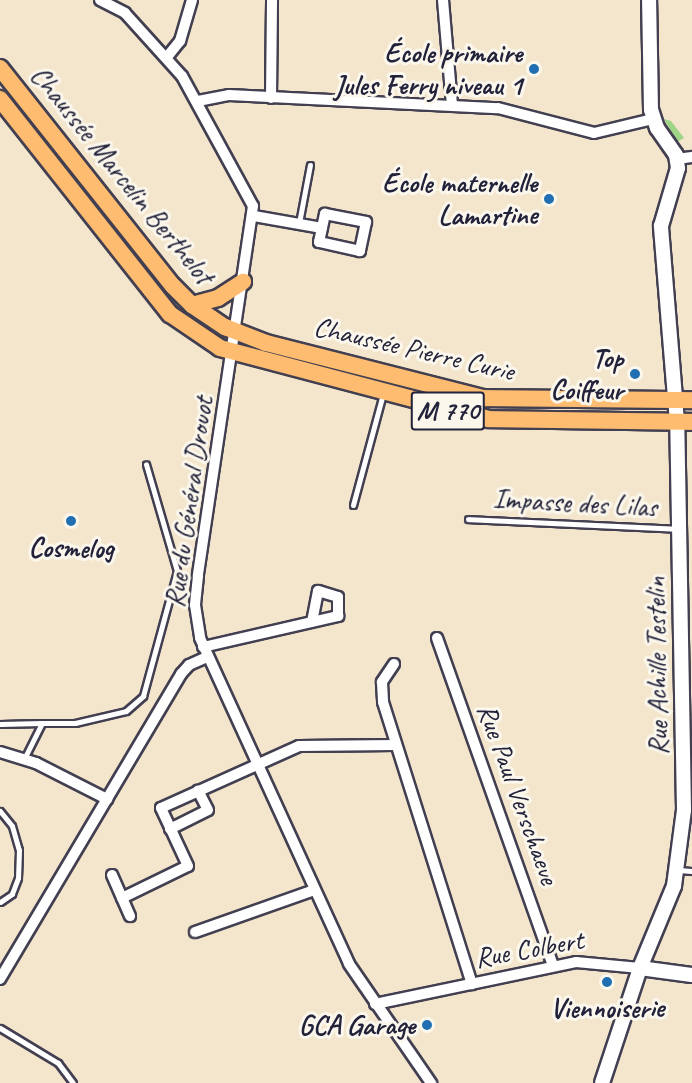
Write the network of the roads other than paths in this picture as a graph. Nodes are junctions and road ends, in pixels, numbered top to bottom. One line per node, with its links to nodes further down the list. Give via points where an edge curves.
1 (100, 0): 6 (street, Rue du Général Drouot, via 125,13)
2 (192, 0): 6 (street, via 180,41)
3 (272, 0): 8 (street)
4 (443, 0): 11 (street)
5 (649, 0): 12 (street, via 648,74)
6 (166, 57): 10 (street, Rue du Général Drouot)
7 (0, 68): 20 (main road, Chaussée Marcelin Berthelot / M 770, via 159,270)
8 (271, 98): 10 (street, via 219,96); 11 (street)
9 (0, 99): 22 (main road, Chaussée Marcelin Berthelot / M 770, via 170,314 208,342)
10 (198, 101): 16 (street, Rue du Général Drouot, via 250,196)
11 (452, 105): 12 (street, via 506,109 586,132 619,130)
12 (653, 119): 14 (street)
13 (692, 157): 14 (street)
14 (677, 159): 24 (street, Rue Achille Testelin, via 678,171 662,234)
15 (310, 165): 17 (lane)
16 (254, 216): 17 (street); 19 (street, Rue du Général Drouot)
17 (299, 224): 18 (street)
18 (322, 228): 18 (street, via 325,213 366,222 360,251 319,242)
19 (243, 282): 20 (main road, via 218,298); 21 (street, Rue du Général Drouot)
20 (192, 305): 21 (main road, Chaussée Marcelin Berthelot / M 770)
21 (235, 331): 22 (street, Rue du Général Drouot); 24 (main road, Chaussée Pierre Curie / M 770, via 491,399)
22 (233, 354): 23 (main road, Chaussée Pierre Curie / M 770); 33 (street, Rue du Général Drouot, via 195,597 196,621)
23 (383, 394): 25 (main road, Chaussée Pierre Curie / M 770, via 470,416 512,422); 27 (lane)
24 (684, 400): 25 (street, Rue Achille Testelin)
25 (684, 422): 29 (street, Rue Achille Testelin)
26 (146, 465): 35 (lane, via 177,571 143,696 126,711 75,723)
27 (352, 505)
28 (468, 519): 29 (lane, Impasse des Lilas)
29 (681, 529): 30 (street, Rue Achille Testelin)
30 (687, 604): 45 (street, Rue Achille Testelin)
31 (312, 621): 33 (street)
32 (437, 638): 52 (street, Rue Paul Verschaeve)
33 (205, 652): 40 (street, Rue du Général Drouot); 42 (street, via 181,674)
34 (394, 664): 37 (street, via 381,689)
35 (42, 723): 36 (lane); 39 (lane)
36 (0, 724)
37 (395, 745): 40 (street, via 312,744); 56 (street)
38 (0, 752): 39 (street)
39 (24, 759): 42 (street)
40 (256, 763): 41 (street); 47 (street, Rue du Général Drouot)
41 (198, 790): 44 (street, via 161,808); 44 (street, via 208,810)
42 (107, 799): 55 (street)
43 (0, 811): 49 (lane, via 12,826 19,850 18,878 12,894)
44 (170, 828): 48 (street, via 188,866)
45 (685, 870): 53 (street, Rue Achille Testelin)
46 (112, 875): 48 (street)
47 (314, 890): 51 (street); 57 (street, Rue du Général Drouot, via 349,964)
48 (122, 898): 50 (street)
49 (0, 902)
50 (130, 916)
51 (195, 932)
52 (553, 966): 53 (street, Rue Colbert, via 585,961); 56 (street, Rue Colbert)
53 (640, 968): 54 (street, Rue Colbert); 61 (street, Rue Achille Testelin)
54 (692, 975)
55 (0, 979)
56 (472, 984): 57 (street, Rue Colbert)
57 (375, 1004): 60 (street, Rue du Général Drouot)
58 (0, 1028): 59 (lane, via 58,1063)
59 (73, 1083)
60 (431, 1083)
61 (602, 1083)

